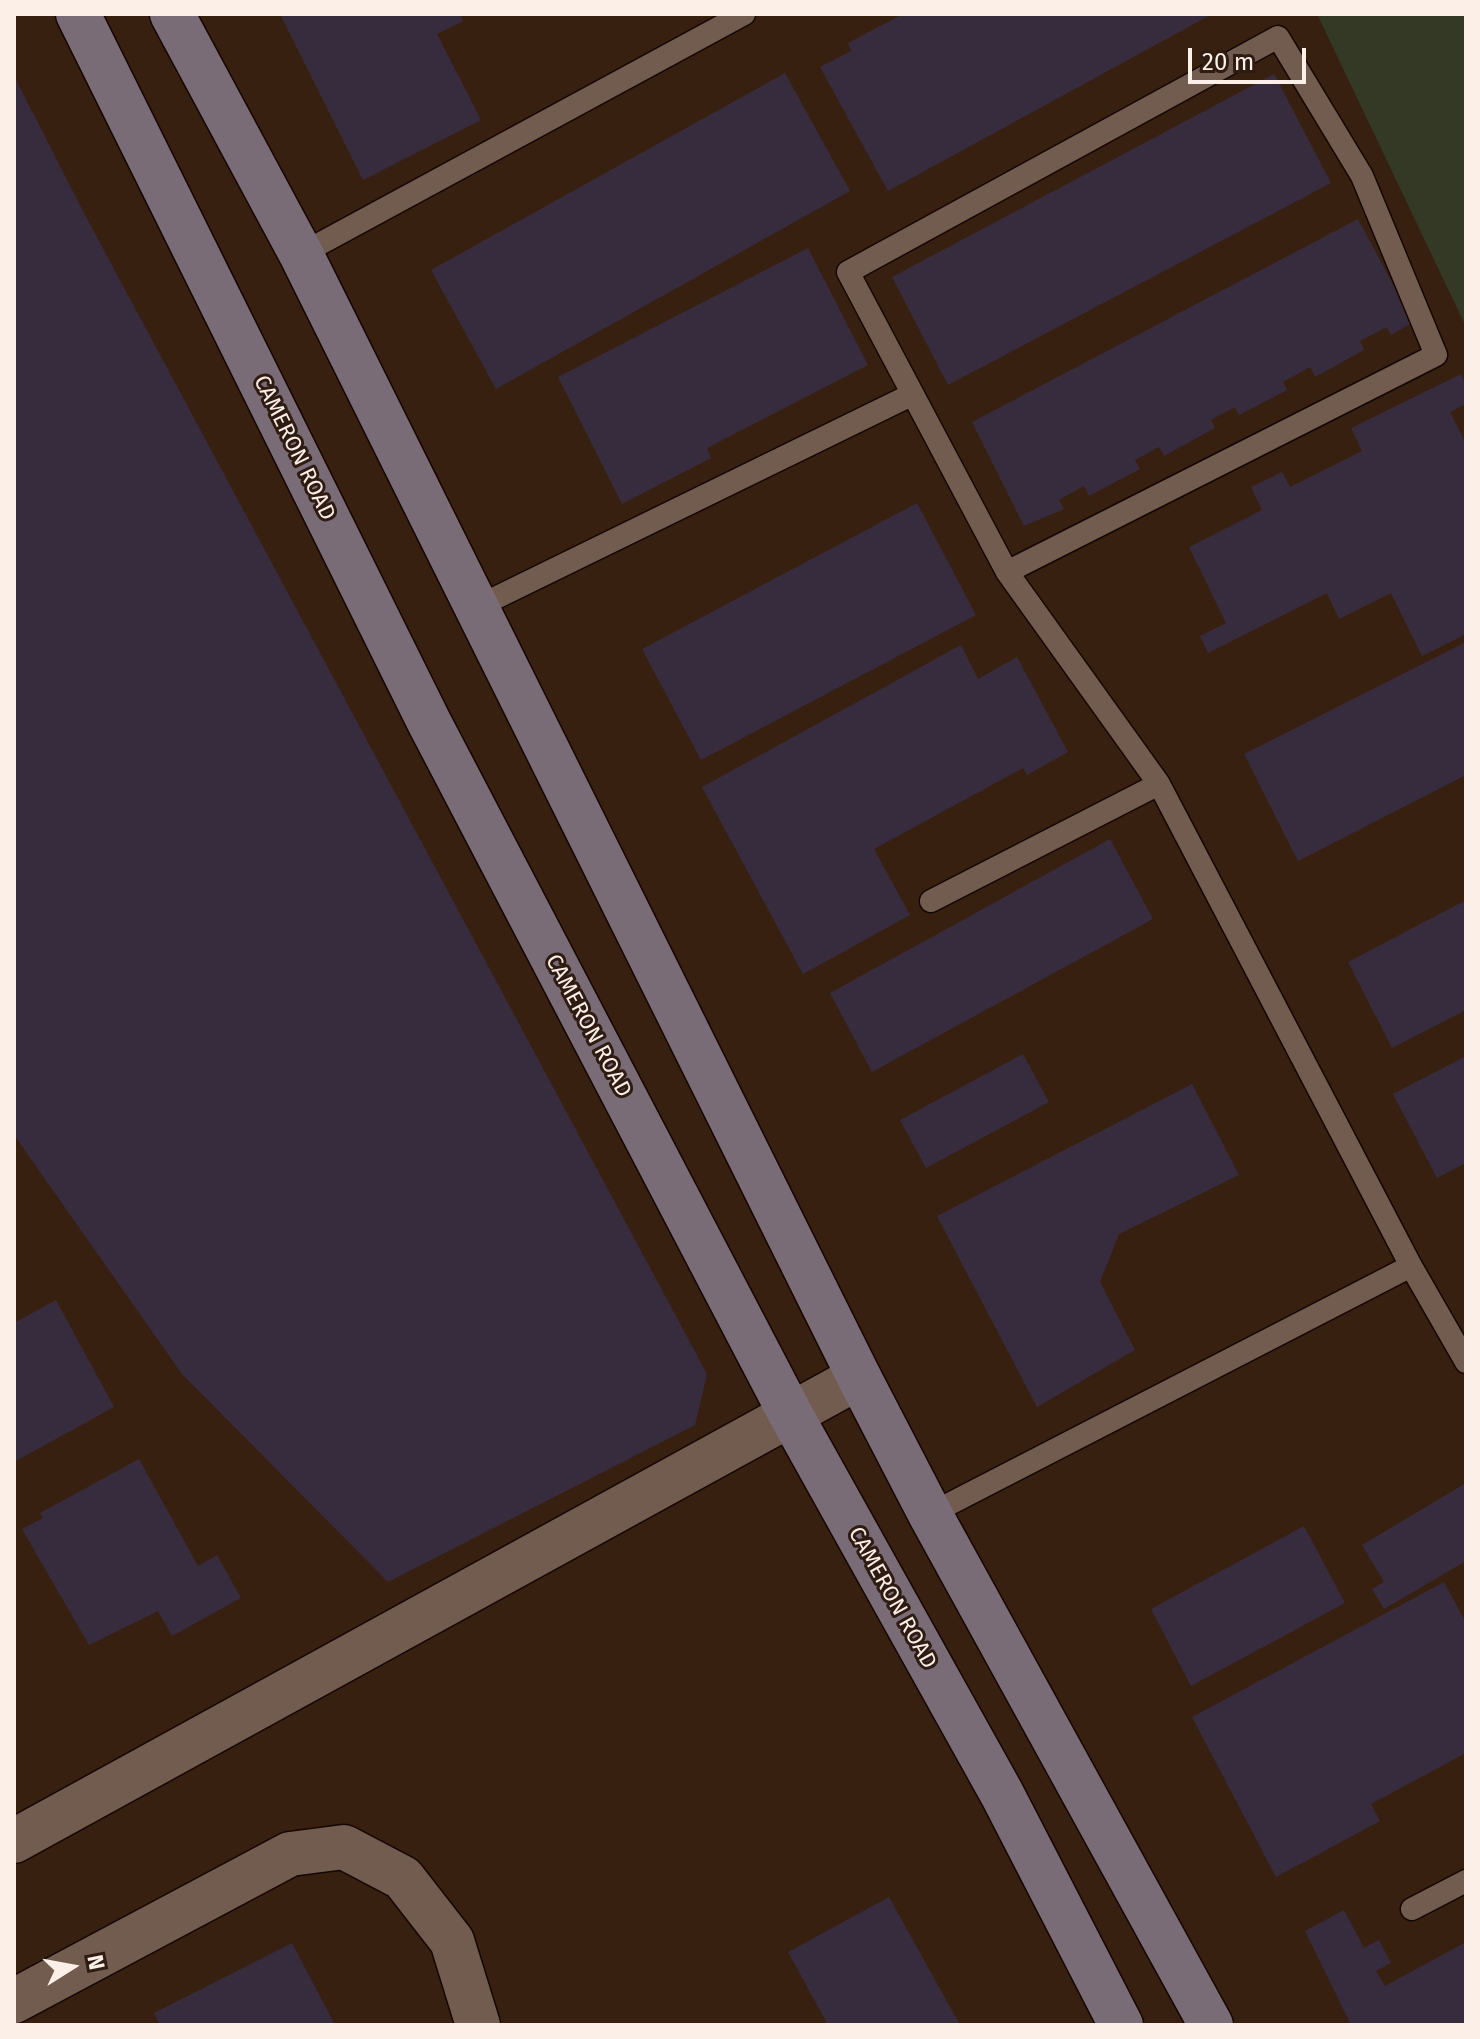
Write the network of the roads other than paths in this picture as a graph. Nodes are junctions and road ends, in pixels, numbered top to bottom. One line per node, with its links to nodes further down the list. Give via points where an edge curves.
1 (78, 14): 13 (main road, CAMERON ROAD, via 429,722)
2 (172, 14): 4 (main road)
3 (744, 14): 4 (lane)
4 (301, 254): 7 (main road)
5 (911, 395): 6 (lane); 6 (lane, via 848,272 1278,37 1362,176 1436,355); 7 (lane)
6 (1007, 572): 8 (lane)
7 (475, 608): 12 (main road)
8 (1159, 784): 9 (lane); 10 (lane)
9 (931, 901)
10 (1411, 1266): 11 (lane); 14 (lane)
11 (1466, 1362)
12 (859, 1377): 13 (street); 14 (main road)
13 (792, 1417): 15 (street); 20 (main road, CAMERON ROAD, via 1002,1794)
14 (930, 1514): 21 (main road)
15 (14, 1841)
16 (1466, 1881): 17 (lane)
17 (1412, 1909)
18 (14, 2001): 19 (street, via 290,1854 344,1847 403,1878 452,1941)
19 (478, 2025)
20 (1121, 2025)
21 (1211, 2025)

